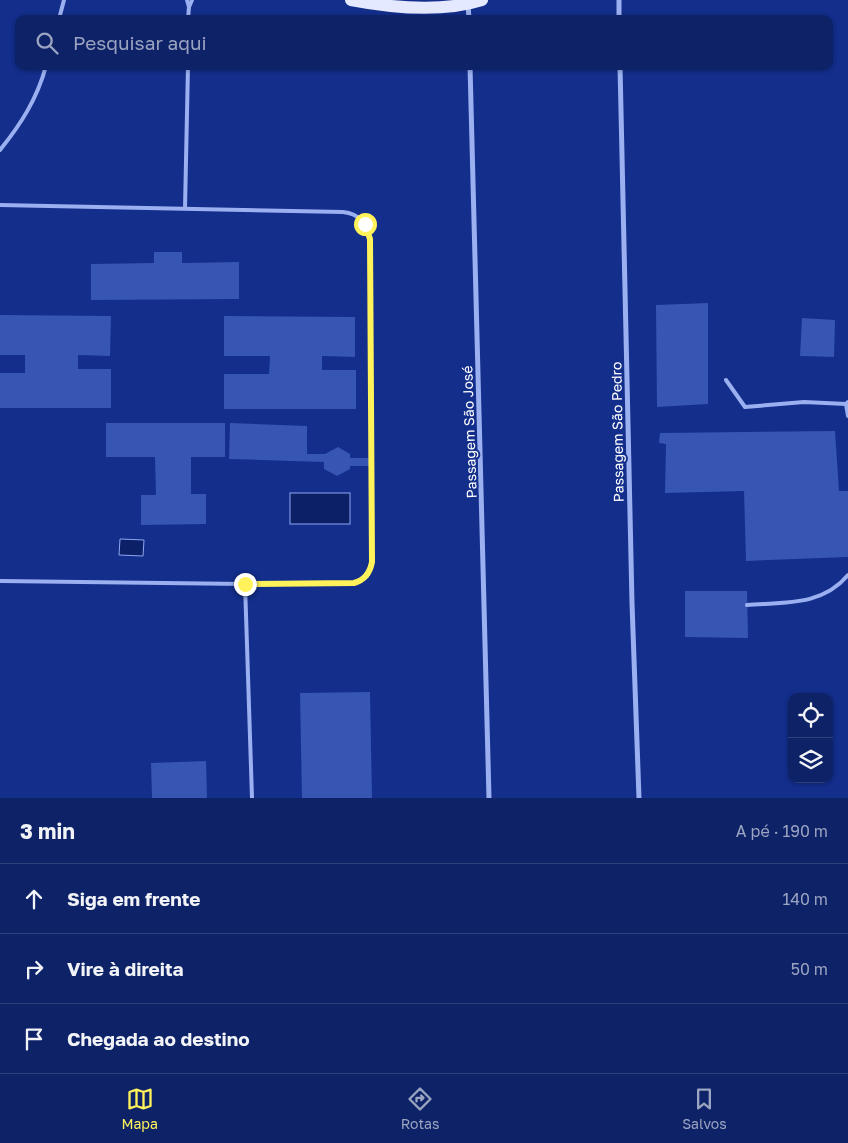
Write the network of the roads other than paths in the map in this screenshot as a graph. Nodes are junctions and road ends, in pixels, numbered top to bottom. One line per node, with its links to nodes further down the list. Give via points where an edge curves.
1 (64, 0): 9 (lane)
2 (186, 0): 8 (lane)
3 (192, 0): 8 (lane)
4 (351, 0): 7 (main road, via 390,7)
5 (482, 0): 7 (main road)
6 (618, 0): 12 (street)
7 (468, 4): 11 (street)
8 (188, 7): 10 (lane)
9 (60, 15)
10 (188, 15)
11 (469, 15)
12 (619, 15)
13 (45, 70): 17 (lane, via 30,109)
14 (188, 70): 19 (lane)
15 (470, 70): 28 (street, Passagem São José)
16 (620, 70): 29 (street, Passagem São Pedro)
17 (0, 150)
18 (0, 205): 19 (lane)
19 (185, 208): 25 (lane, via 350,213 365,224 370,239 370,572 363,580 354,583)
20 (726, 380): 21 (lane, via 745,407 804,402)
21 (847, 403): 22 (lane)
22 (848, 416)
23 (848, 575): 26 (lane, via 822,596 802,601)
24 (0, 581): 25 (lane)
25 (245, 584): 27 (lane)
26 (747, 605)
27 (252, 798)
28 (489, 798)
29 (639, 798)

